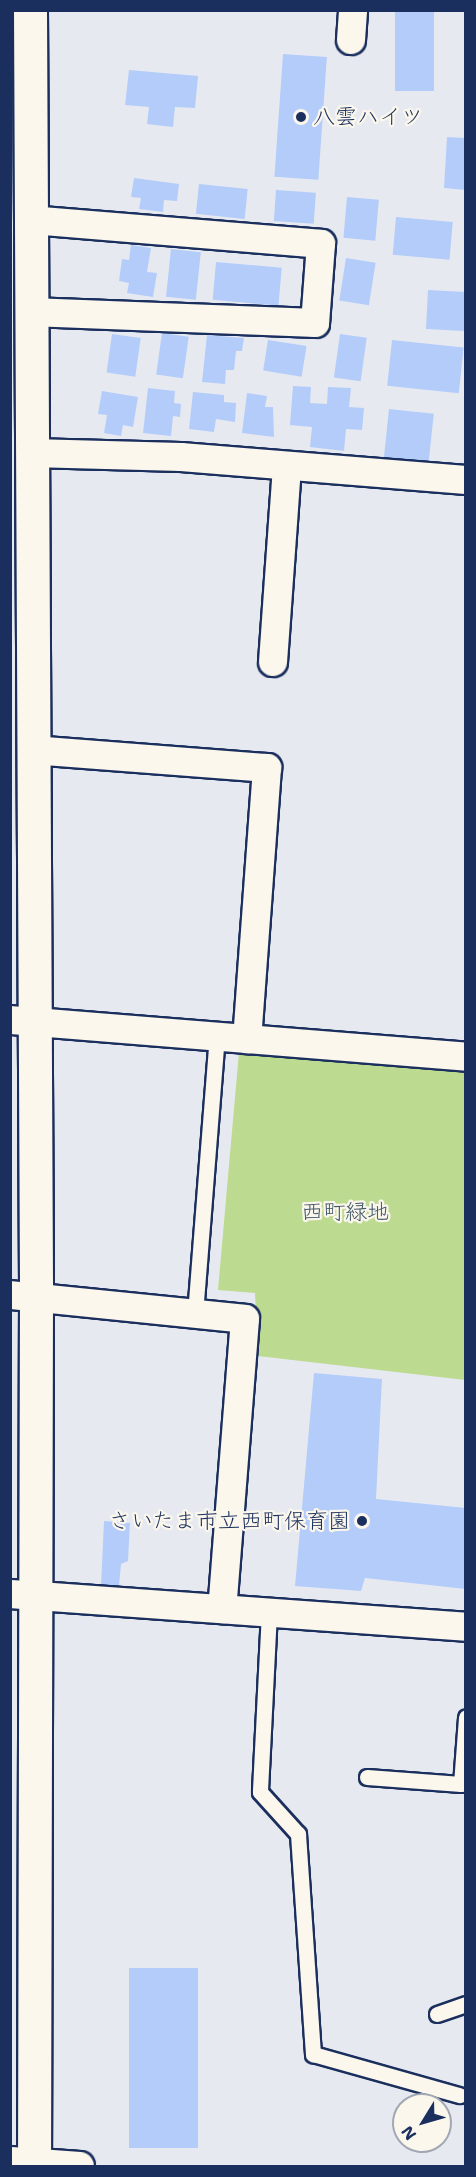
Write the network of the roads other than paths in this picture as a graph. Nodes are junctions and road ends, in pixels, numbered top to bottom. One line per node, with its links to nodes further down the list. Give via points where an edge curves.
1 (30, 10): 4 (street)
2 (353, 10): 3 (street)
3 (351, 40)
4 (31, 220): 5 (street); 5 (street, via 321,244 315,323)
5 (31, 312): 6 (street)
6 (31, 453): 7 (street, via 181,457); 10 (street)
7 (287, 466): 8 (street); 9 (street)
8 (465, 480)
9 (273, 662)
10 (33, 750): 11 (street); 13 (street, via 267,768)
11 (23, 1021): 12 (street); 15 (street)
12 (218, 1037): 13 (street); 16 (lane)
13 (247, 1039): 14 (street)
14 (465, 1057)
15 (23, 1295): 16 (street); 17 (street)
16 (195, 1314): 18 (street, via 245,1319)
17 (23, 1595): 18 (street); 26 (street)
18 (222, 1609): 19 (street)
19 (269, 1612): 20 (street); 25 (lane, via 260,1792 298,1834 313,2054)
20 (465, 1627)
21 (465, 1717): 22 (lane, via 461,1784)
22 (367, 1777)
23 (465, 2004): 24 (lane)
24 (437, 2014)
25 (459, 2095)
26 (26, 2163): 27 (street)
27 (80, 2166)

